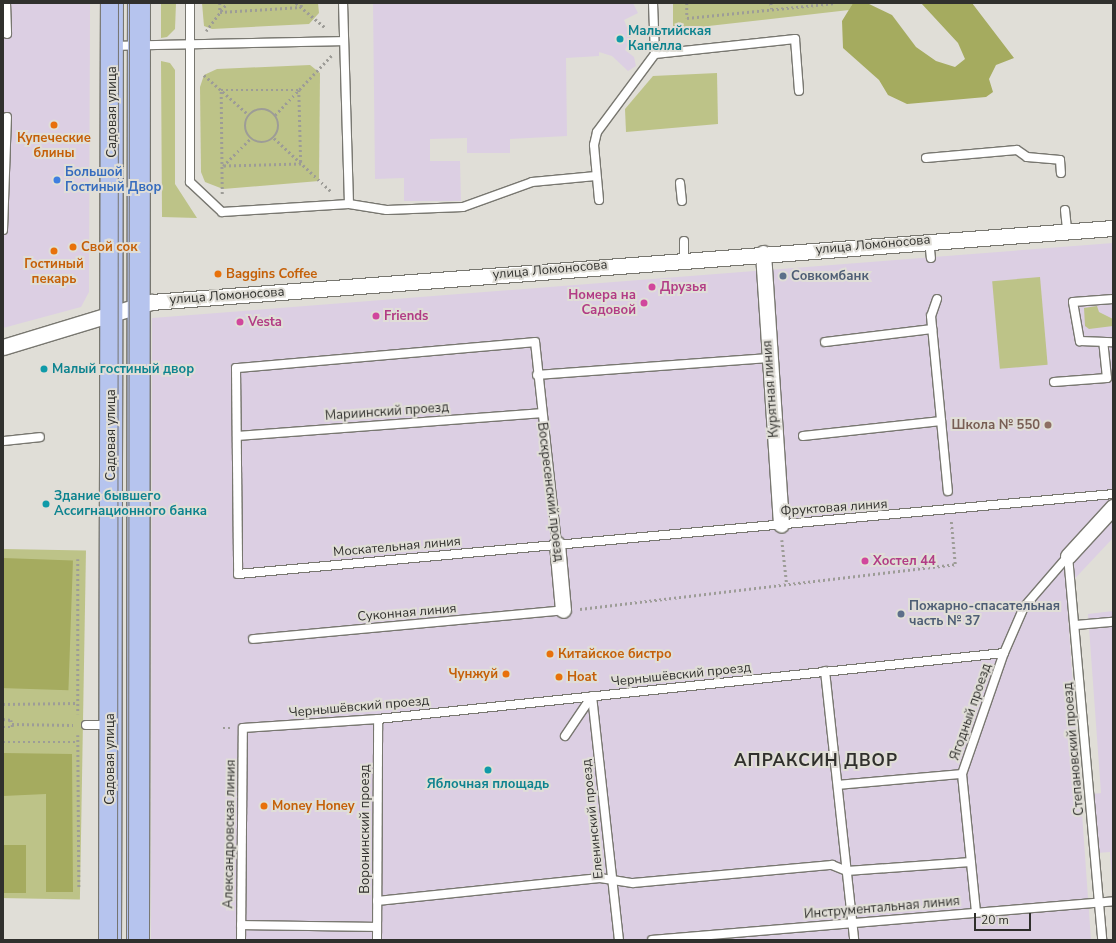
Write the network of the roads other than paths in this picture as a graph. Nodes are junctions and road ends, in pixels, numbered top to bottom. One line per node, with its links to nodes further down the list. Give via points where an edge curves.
1 (6, 3): 7 (lane)
2 (112, 3): 9 (main road, Садовая улица)
3 (139, 3): 10 (main road, Садовая улица)
4 (190, 3): 11 (lane)
5 (343, 3): 8 (lane)
6 (653, 3): 12 (lane)
7 (7, 34)
8 (344, 41): 11 (lane); 21 (lane)
9 (112, 46): 10 (lane); 34 (main road, Садовая улица)
10 (139, 46): 11 (lane); 33 (main road, Садовая улица)
11 (190, 46): 21 (lane, via 190,182 222,212)
12 (655, 54): 13 (lane, via 796,39); 17 (lane, via 596,132)
13 (799, 91)
14 (7, 117): 25 (lane, via 6,225)
15 (926, 158): 16 (lane, via 1017,150 1027,157 1060,160)
16 (1062, 173)
17 (596, 176): 19 (lane); 21 (lane, via 532,182 463,207 387,210)
18 (680, 183): 20 (lane)
19 (599, 200)
20 (682, 201)
21 (349, 204)
22 (1065, 210): 24 (lane)
23 (1110, 226): 24 (street, улица Ломоносова)
24 (1066, 229): 26 (street, улица Ломоносова)
25 (3, 230)
26 (929, 240): 28 (street, улица Ломоносова); 29 (lane)
27 (684, 241): 30 (lane)
28 (763, 253): 30 (street, улица Ломоносова); 40 (street, Курятная линия)
29 (931, 258)
30 (684, 260): 33 (street, улица Ломоносова, via 151,302)
31 (936, 299): 35 (lane, via 937,305 930,316)
32 (1113, 299): 37 (lane, via 1073,302 1080,341)
33 (138, 306): 34 (street, улица Ломоносова); 80 (main road, Садовая улица)
34 (111, 315): 39 (street, улица Ломоносова); 64 (main road, Садовая улица)
35 (932, 329): 36 (lane); 44 (lane)
36 (824, 342)
37 (1103, 342): 38 (lane); 42 (lane, via 1107,378)
38 (1113, 342)
39 (3, 347)
40 (768, 358): 41 (lane); 52 (street, Курятная линия)
41 (537, 375): 43 (lane, Воскресенский проезд); 45 (lane, Воскресенский проезд, via 535,342 236,368)
42 (1054, 382)
43 (540, 413): 45 (lane, Мариинский проезд); 53 (lane, Воскресенский проезд)
44 (941, 421): 46 (lane); 49 (lane)
45 (237, 436): 53 (lane, Москательная линия, via 238,574)
46 (803, 436)
47 (40, 437): 48 (lane)
48 (3, 441)
49 (948, 491)
50 (1113, 494): 52 (lane, Фруктовая линия, via 950,512)
51 (1113, 507): 54 (street)
52 (780, 524): 53 (lane, Фруктовая линия)
53 (557, 544): 55 (street, Воскресенский проезд)
54 (1068, 556): 57 (lane, Степановский проезд); 59 (lane, via 1024,607)
55 (563, 610): 58 (lane, Суконная линия)
56 (1113, 622): 57 (lane)
57 (1076, 625): 74 (lane, Степановский проезд)
58 (253, 639)
59 (1004, 653): 60 (lane, Чернышёвский проезд); 67 (lane, Ягодный проезд)
60 (825, 672): 61 (lane, Чернышёвский проезд); 68 (lane)
61 (592, 696): 62 (lane, Чернышёвский проезд); 66 (lane); 71 (lane, Еленинский проезд)
62 (378, 719): 65 (lane, Чернышёвский проезд); 72 (lane, Воронинский проезд)
63 (86, 725): 64 (lane)
64 (110, 726): 79 (main road, Садовая улица)
65 (243, 728): 77 (lane, Александровская линия)
66 (565, 736)
67 (962, 774): 68 (lane, Ягодный проезд); 69 (lane)
68 (838, 785): 70 (lane)
69 (971, 862): 70 (lane); 75 (lane)
70 (847, 871): 71 (lane, via 832,864 633,883); 76 (lane)
71 (612, 881): 72 (lane, via 600,878); 83 (lane, Еленинский проезд)
72 (377, 901): 78 (lane, Воронинский проезд)
73 (1113, 901): 74 (lane, Инструментальная линия)
74 (1099, 902): 75 (lane, Инструментальная линия); 86 (lane, Степановский проезд)
75 (976, 912): 76 (lane, Инструментальная линия)
76 (853, 922): 84 (lane, Инструментальная линия); 85 (lane)
77 (241, 925): 78 (lane); 81 (lane, Александровская линия)
78 (377, 927): 82 (lane, Воронинский проезд)
79 (110, 940)
80 (138, 940)
81 (241, 940)
82 (377, 940)
83 (619, 940)
84 (652, 940)
85 (854, 940)
86 (1102, 940)

